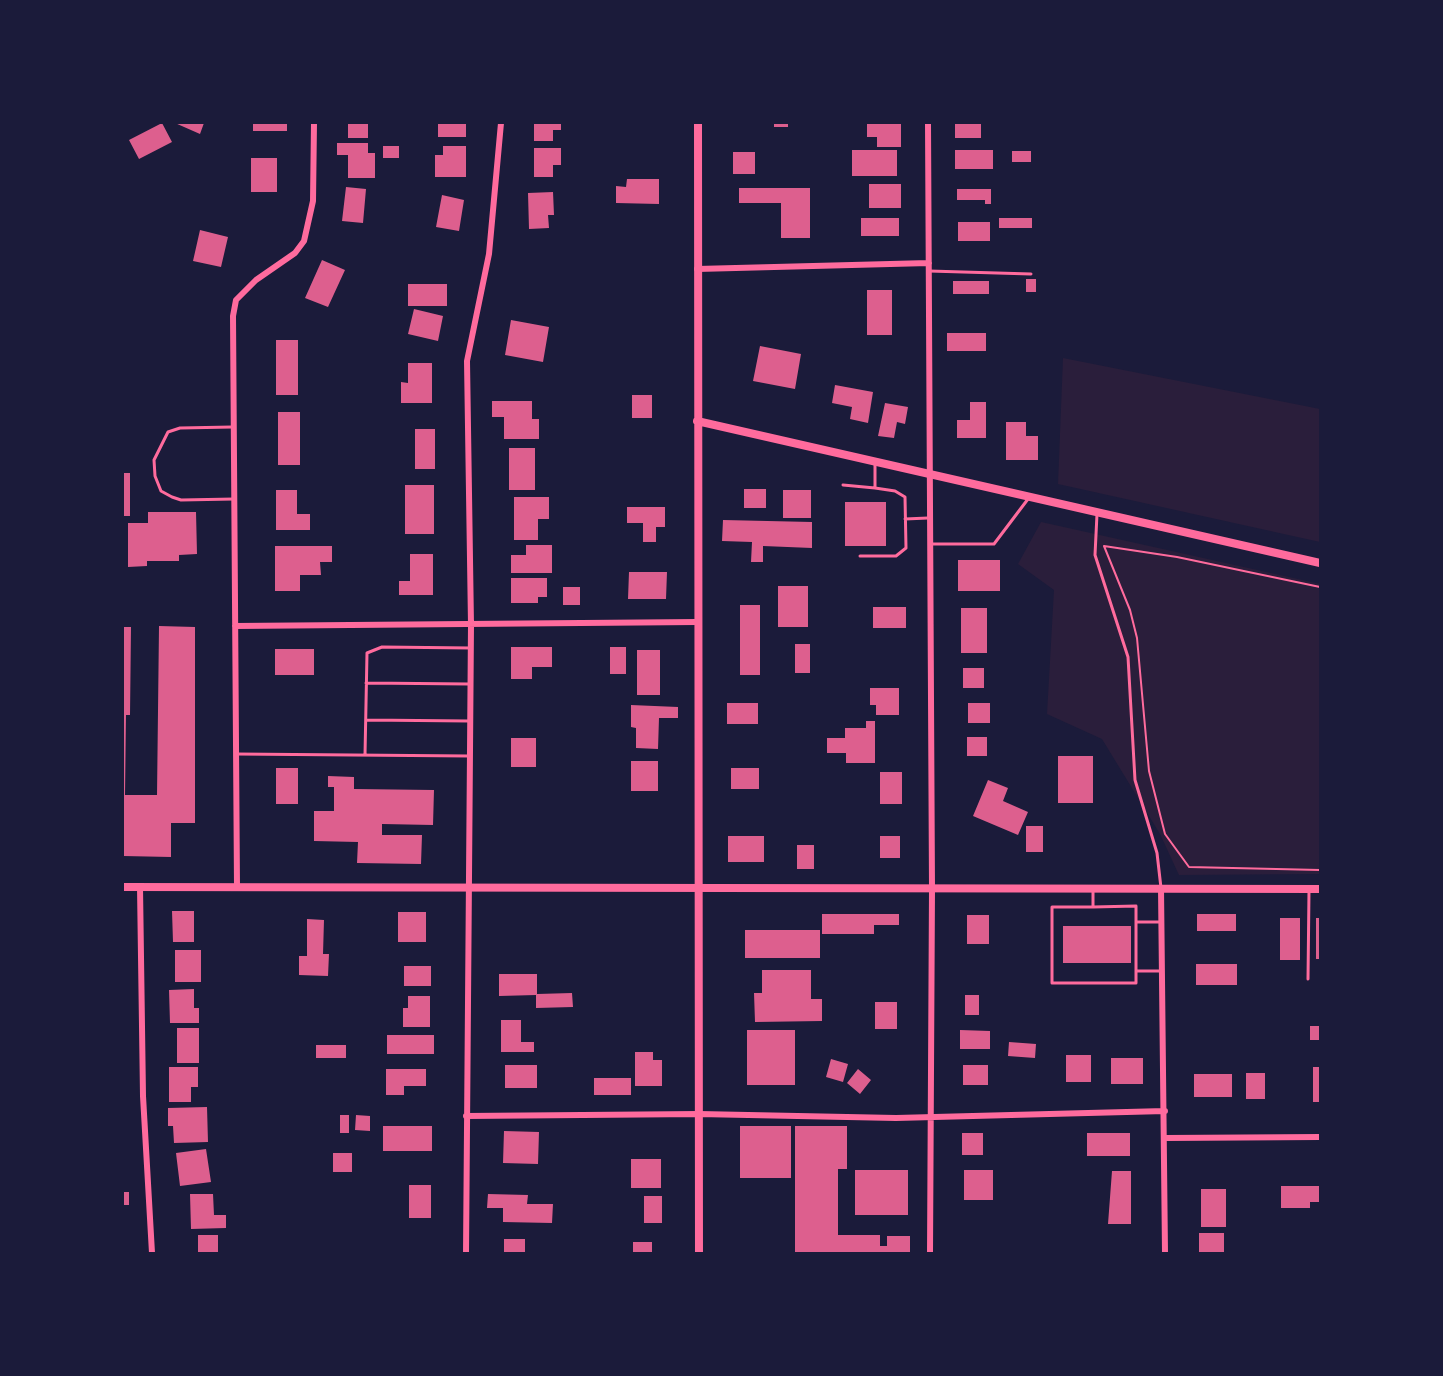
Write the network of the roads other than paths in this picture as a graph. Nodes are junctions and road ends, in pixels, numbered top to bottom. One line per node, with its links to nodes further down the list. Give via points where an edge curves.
1 (314, 123): 10 (street, via 313,201 304,241 295,253 256,280 236,300)
2 (501, 123): 24 (street, via 489,254 467,361)
3 (698, 123): 6 (street)
4 (928, 123): 5 (street)
5 (929, 262): 6 (street); 7 (street)
6 (697, 269): 9 (street)
7 (929, 271): 8 (lane); 12 (street)
8 (1031, 274)
9 (697, 421): 11 (street); 23 (street)
10 (234, 427): 16 (street); 16 (lane, via 180,428 168,432 154,460 161,491 172,497)
11 (875, 462): 12 (street); 14 (lane)
12 (931, 473): 15 (street); 18 (street)
13 (843, 485): 14 (lane)
14 (875, 488): 19 (lane, via 895,490 905,497)
15 (1030, 497): 17 (street); 20 (lane, via 994,544)
16 (234, 499): 25 (street)
17 (1098, 512): 22 (street); 40 (lane, via 1095,555 1128,657 1135,780 1157,853)
18 (930, 518): 19 (lane); 20 (street)
19 (905, 519): 21 (lane, via 906,548 896,556)
20 (930, 544): 41 (street)
21 (860, 556)
22 (1320, 563)
23 (698, 622): 24 (street); 36 (street)
24 (471, 625): 25 (street); 26 (street)
25 (235, 626): 31 (street)
26 (471, 648): 27 (lane, via 382,646 366,653); 28 (street)
27 (366, 682): 28 (lane); 29 (lane)
28 (471, 684): 30 (street)
29 (366, 720): 30 (lane); 32 (lane)
30 (471, 721): 33 (street)
31 (237, 754): 32 (lane); 34 (street)
32 (365, 755): 33 (lane)
33 (471, 756): 35 (street)
34 (237, 886): 35 (main road); 38 (main road)
35 (470, 886): 36 (main road); 52 (street)
36 (699, 886): 41 (main road); 51 (street)
37 (123, 887): 38 (main road)
38 (140, 887): 56 (street, via 142,1096)
39 (1093, 888): 40 (main road); 41 (main road); 44 (lane)
40 (1161, 888): 42 (main road); 46 (street)
41 (932, 889): 53 (street)
42 (1309, 889): 43 (main road); 49 (lane)
43 (1320, 889)
44 (1093, 907): 45 (lane, via 1136,906); 47 (lane, via 1052,907 1052,983 1136,983)
45 (1136, 922): 46 (lane); 47 (lane)
46 (1162, 922): 48 (street)
47 (1136, 971): 48 (lane)
48 (1163, 971): 50 (street)
49 (1308, 979)
50 (1165, 1111): 53 (street); 55 (street)
51 (699, 1114): 52 (street); 53 (street); 58 (street)
52 (466, 1116): 57 (street)
53 (930, 1118): 59 (street)
54 (1320, 1137): 55 (street)
55 (1165, 1138): 60 (street)
56 (152, 1253)
57 (466, 1253)
58 (699, 1253)
59 (930, 1253)
60 (1165, 1253)

